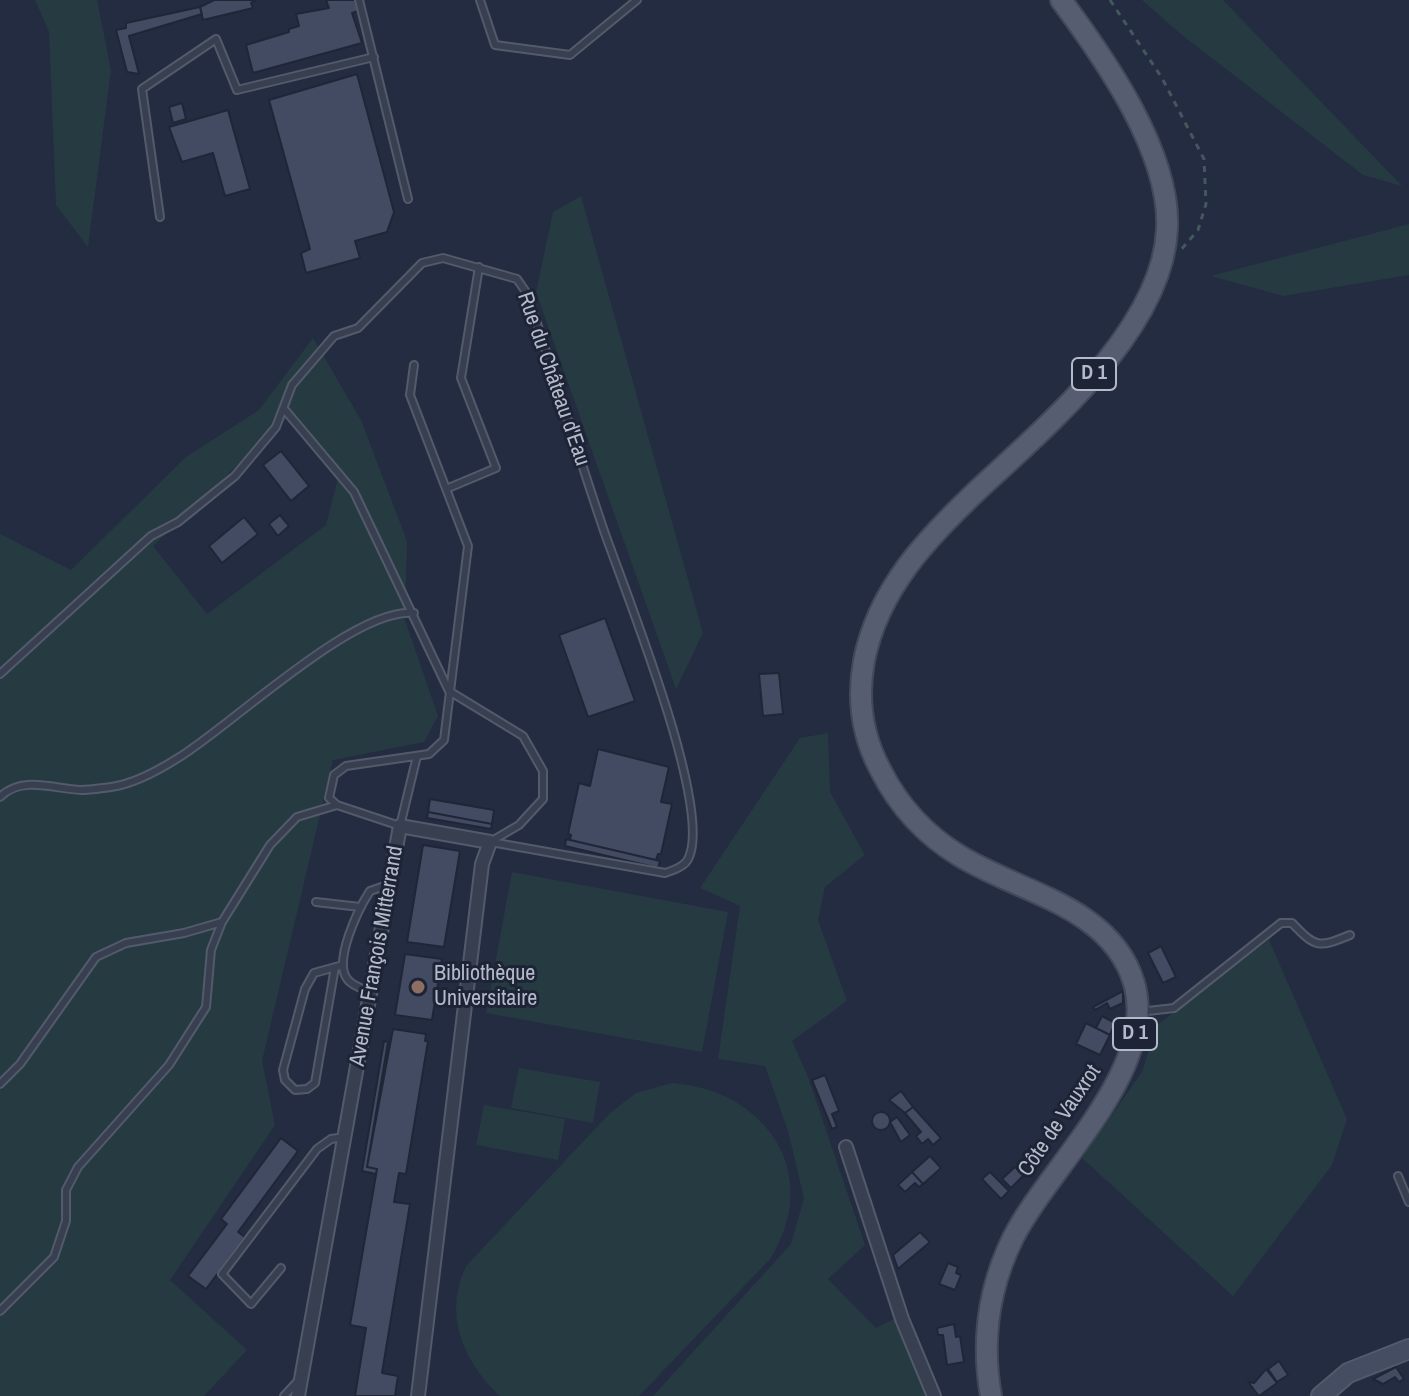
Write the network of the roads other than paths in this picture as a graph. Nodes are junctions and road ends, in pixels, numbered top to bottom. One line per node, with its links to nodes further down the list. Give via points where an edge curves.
1 (359, 0): 5 (lane)
2 (480, 0): 3 (lane, via 495,45 570,55)
3 (637, 0)
4 (1061, 0): 28 (main road, Côte de Vauxrot / D 1, via 1106,66 1155,159 1166,199 1163,262 1146,303 1095,372 916,552 874,626 863,665 861,709 873,756 909,813 966,860 1096,925 1123,958)
5 (374, 57): 6 (lane); 7 (lane, via 237,90 216,39 142,89)
6 (408, 199)
7 (160, 217)
8 (479, 267): 10 (lane, Rue du Château d'Eau, via 443,258 422,263 358,328 334,336 292,385); 11 (lane, via 461,378 496,468); 19 (lane, Rue du Château d'Eau, via 517,279 528,295 665,701 689,801 692,838 689,859 665,873)
9 (414, 365): 11 (lane, via 410,395)
10 (285, 410): 12 (lane, via 354,492); 13 (lane, Rue du Château d'Eau, via 235,476 178,522 151,536)
11 (446, 489): 14 (lane, via 468,546)
12 (414, 613): 14 (lane); 16 (lane, via 378,620 309,659 210,738 161,768 116,786 82,790 20,784)
13 (0, 674)
14 (449, 691): 15 (lane, via 444,740 429,754); 19 (lane, via 523,736 543,771 543,799 519,825)
15 (417, 756): 17 (lane, via 346,766 329,788 329,798); 18 (lane)
16 (0, 797)
17 (337, 805): 18 (lane); 23 (lane, via 297,817 270,845)
18 (400, 826): 19 (street, Avenue François Mitterrand); 20 (street, Avenue François Mitterrand)
19 (490, 842): 40 (street, via 482,864)
20 (390, 884): 22 (lane, via 370,891); 27 (street, Avenue François Mitterrand)
21 (316, 902): 22 (lane)
22 (360, 907): 25 (lane)
23 (222, 922): 29 (lane, via 126,943 96,957); 35 (lane, via 211,950 206,1007 169,1065 78,1167 66,1190 66,1221 54,1257)
24 (1350, 935): 28 (lane, via 1325,946 1311,942 1292,923 1281,923 1174,1008)
25 (343, 965): 26 (lane); 27 (lane, via 349,983)
26 (335, 967): 26 (lane, via 314,973 305,989 283,1070 295,1090 315,1083)
27 (370, 992): 30 (street, Avenue François Mitterrand)
28 (1138, 1012): 42 (main road, Côte de Vauxrot / D 1, via 1130,1054 1118,1079 1012,1240 986,1331)
29 (0, 1084)
30 (345, 1137): 34 (lane, via 317,1149 222,1274 251,1304); 37 (street, Avenue François Mitterrand)
31 (846, 1147): 41 (street, via 902,1319)
32 (1398, 1176): 33 (lane)
33 (1409, 1202)
34 (281, 1268)
35 (0, 1311)
36 (1409, 1349): 43 (main road, via 1348,1373)
37 (301, 1378): 38 (lane); 39 (street, Avenue François Mitterrand)
38 (284, 1396)
39 (298, 1396)
40 (418, 1396)
41 (934, 1396)
42 (991, 1396)
43 (1321, 1396)

